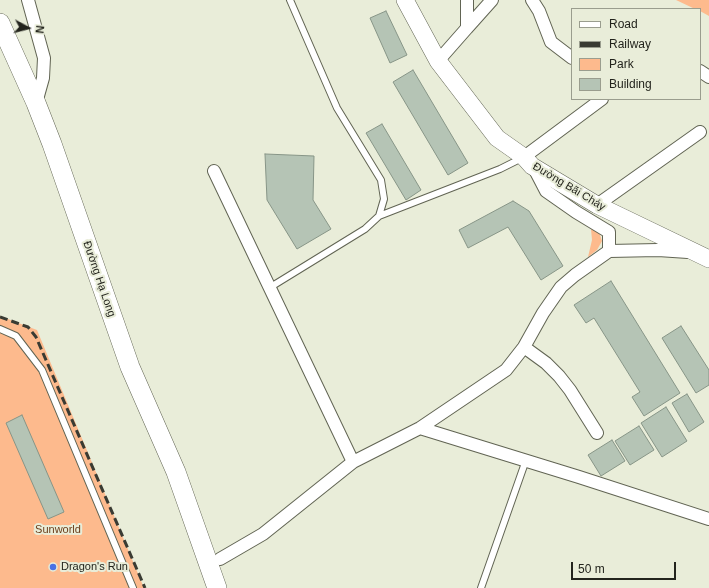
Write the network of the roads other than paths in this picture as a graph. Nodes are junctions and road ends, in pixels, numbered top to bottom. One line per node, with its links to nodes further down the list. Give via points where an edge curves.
1 (28, 0): 12 (street, via 44,58 43,78)
2 (290, 0): 17 (lane, via 337,108 381,180 384,199)
3 (405, 0): 10 (main road, Đường Bãi Cháy)
4 (467, 0): 8 (street)
5 (492, 0): 8 (street)
6 (532, 0): 9 (street, via 551,42)
7 (0, 23): 12 (main road, Đường Hạ Long)
8 (466, 28): 10 (street)
9 (571, 57)
10 (438, 61): 14 (main road, Đường Bãi Cháy, via 497,138)
11 (601, 100): 14 (street)
12 (36, 103): 28 (main road, Đường Hạ Long, via 130,367 176,472)
13 (700, 132): 16 (street)
14 (528, 162): 16 (main road, Đường Bãi Cháy); 17 (lane, via 500,169); 18 (street, via 546,191 609,232)
15 (214, 171): 20 (street, via 260,264)
16 (597, 205): 19 (main road, Đường Bãi Cháy)
17 (379, 216): 20 (lane, via 365,229)
18 (609, 251): 19 (street, via 658,250); 22 (street, via 561,287)
19 (702, 256)
20 (269, 288): 26 (street)
21 (0, 329): 30 (lane, via 16,336 42,370)
22 (524, 347): 23 (street, via 506,370); 24 (street, via 559,376)
23 (420, 428): 25 (street); 26 (street)
24 (597, 433)
25 (526, 460): 27 (street); 33 (lane)
26 (353, 462): 29 (street, via 262,534)
27 (709, 519)
28 (198, 536): 29 (main road, Đường Hạ Long); 31 (main road, Đường Hạ Long)
29 (220, 559): 32 (main road, Đường Hạ Long)
30 (133, 588)
31 (217, 588)
32 (231, 588)
33 (481, 588)

